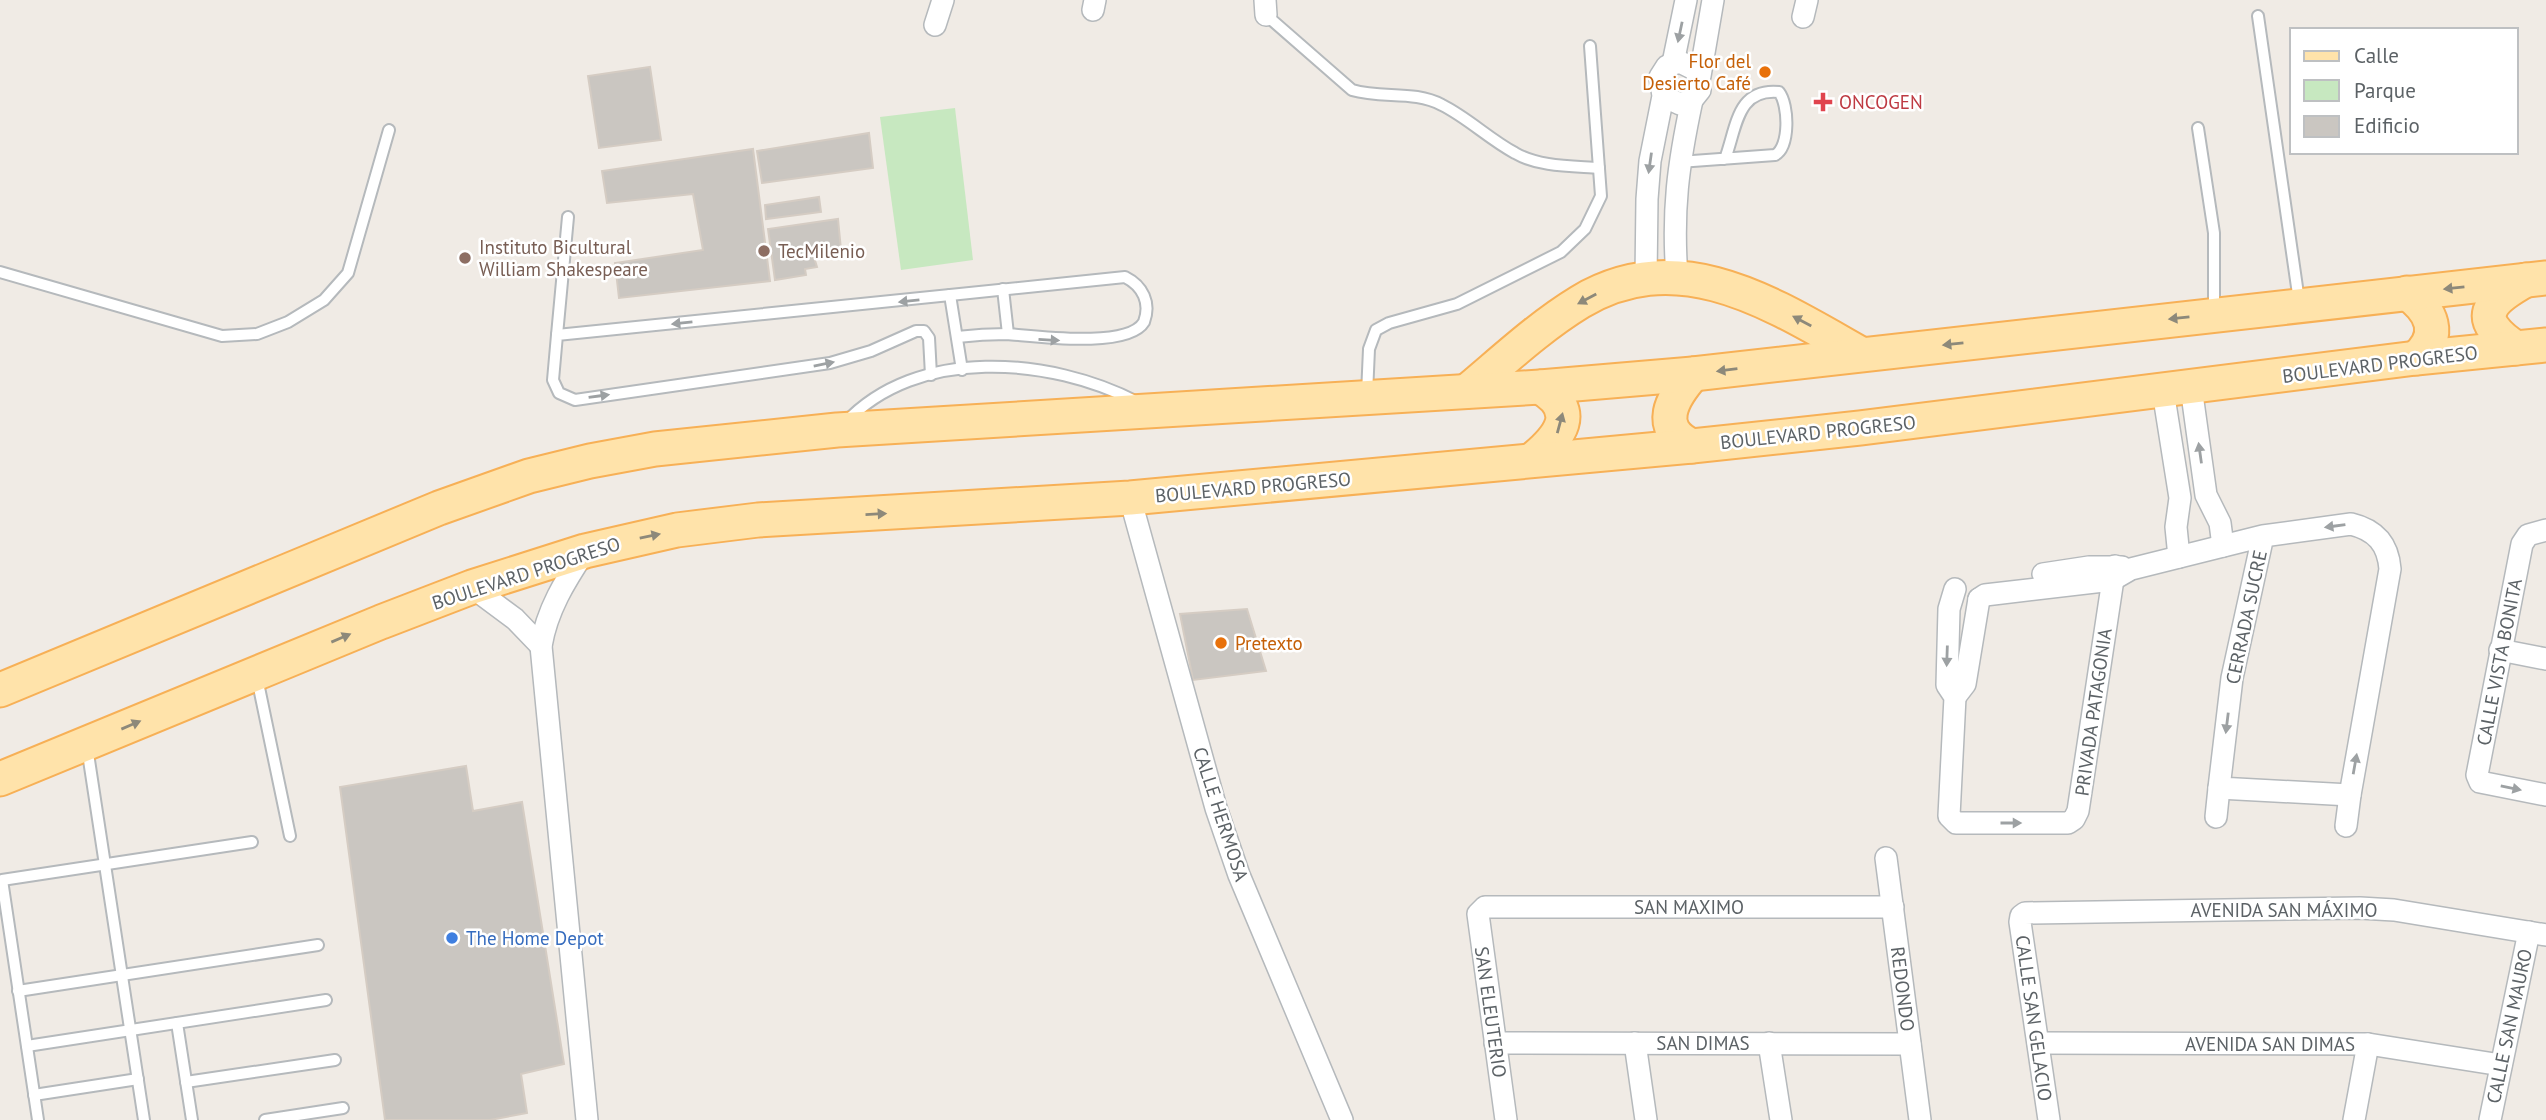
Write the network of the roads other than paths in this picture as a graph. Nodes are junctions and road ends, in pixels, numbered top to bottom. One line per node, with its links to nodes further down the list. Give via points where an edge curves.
1 (943, 0): 6 (street)
2 (1686, 0): 8 (street, one-way to 8)
3 (1713, 0): 9 (street)
4 (1266, 7): 16 (lane, via 1352,90 1370,95 1418,95 1442,105 1517,155 1551,164)
5 (2258, 16): 24 (lane)
6 (935, 25)
7 (1590, 46): 16 (lane)
8 (1673, 63): 9 (street, via 1692,66); 10 (street, via 1660,77)
9 (1700, 76): 11 (street, via 1700,90)
10 (1663, 96): 11 (street, via 1680,104); 19 (street, one-way to 19, via 1650,161)
11 (1692, 100): 15 (street)
12 (2198, 128): 25 (lane, via 2214,233)
13 (389, 130): 18 (lane, via 348,273 324,300 257,334 222,336)
14 (1725, 159): 14 (lane, via 1780,152 1785,109 1779,92 1763,90 1746,100); 15 (lane)
15 (1679, 162): 19 (street, via 1673,224)
16 (1600, 168): 38 (lane, via 1601,195 1585,229 1561,252 1457,304 1376,330 1369,349)
17 (568, 217): 27 (lane)
18 (0, 272)
19 (1661, 278): 30 (main road, one-way to 19, via 1753,295 1718,283); 37 (main road, one-way to 37, via 1606,289 1581,302)
20 (2536, 279): 22 (main road, one-way to 22); 29 (main road, via 2494,302 2489,315 2496,335)
21 (1003, 289): 23 (lane); 26 (lane); 26 (lane, one-way to 21, via 1053,341 1134,333 1144,322 1145,298 1135,282 1125,278)
22 (2407, 293): 24 (main road); 31 (main road, via 2428,311 2433,324 2426,349)
23 (950, 295): 27 (lane, one-way to 27); 28 (lane)
24 (2300, 304): 25 (main road)
25 (2214, 314): 30 (main road, one-way to 30)
26 (1008, 334): 28 (lane)
27 (556, 335): 34 (lane, one-way to 34, via 553,380 559,393 575,400 830,363 916,331 924,331 929,338)
28 (957, 337): 32 (lane)
29 (2531, 347): 31 (main road, BOULEVARD PROGRESO)
30 (1861, 354): 33 (main road, one-way to 33)
31 (2416, 358): 36 (main road, BOULEVARD PROGRESO)
32 (962, 370): 34 (lane); 39 (lane, via 1021,367 1055,371 1115,390)
33 (1693, 374): 35 (main road); 41 (main road, via 1673,400 1670,414 1672,430)
34 (931, 375): 40 (lane, via 877,395)
35 (1540, 387): 37 (main road); 42 (main road, one-way to 35, via 1556,438 1564,410 1555,396)
36 (2177, 389): 41 (main road, BOULEVARD PROGRESO); 43 (street, one-way to 36); 45 (street)
37 (1467, 391): 38 (main road)
38 (1367, 397): 39 (main road)
39 (1152, 410): 40 (main road)
40 (837, 430): 59 (main road, via 655,449 529,476 311,558)
41 (1692, 446): 42 (main road, BOULEVARD PROGRESO)
42 (1532, 460): 44 (main road, BOULEVARD PROGRESO)
43 (2206, 495): 45 (street); 48 (street, via 2220,523)
44 (1130, 498): 49 (main road, BOULEVARD PROGRESO, one-way to 44, via 677,530 758,520); 100 (street, CALLE HERMOSA, via 1216,808 1239,875)
45 (2180, 498): 50 (street, via 2176,527)
46 (2546, 530): 56 (street, CALLE VISTA BONITA, via 2528,535 2522,544)
47 (2263, 536): 48 (street); 63 (street, CERRADA SUCRE, one-way to 63, via 2232,678); 64 (street, CERRADA SUCRE, one-way to 47, via 2389,555 2373,532 2351,524)
48 (2223, 546): 50 (street)
49 (586, 551): 52 (main road, BOULEVARD PROGRESO); 55 (street, via 545,623)
50 (2179, 557): 51 (street)
51 (2119, 571): 53 (street, via 1972,583); 54 (street); 60 (street, PRIVADA PATAGONIA, one-way to 51, via 1952,820 2074,820)
52 (472, 587): 55 (street, via 515,619); 58 (main road, BOULEVARD PROGRESO, one-way to 52)
53 (1955, 589): 54 (street); 60 (street, PRIVADA PATAGONIA, one-way to 60, via 1949,609 1947,685)
54 (1979, 599): 60 (street, PRIVADA PATAGONIA, via 1965,684)
55 (541, 646): 99 (street)
56 (2500, 650): 57 (street); 65 (street, CALLE VISTA BONITA, one-way to 65, via 2477,779)
57 (2546, 659)
58 (256, 673): 61 (main road, BOULEVARD PROGRESO, one-way to 58); 68 (lane)
59 (3, 689)
60 (1955, 696)
61 (87, 744): 62 (main road, BOULEVARD PROGRESO); 71 (lane)
62 (0, 779)
63 (2218, 788): 64 (street); 66 (street, CERRADA SUCRE)
64 (2350, 795): 67 (street, CERRADA SUCRE)
65 (2546, 795)
66 (2216, 817)
67 (2346, 826)
68 (290, 836)
69 (252, 842): 71 (lane)
70 (1886, 858): 73 (street, REDONDO)
71 (105, 865): 77 (lane); 78 (lane, via 2,880)
72 (1485, 907): 73 (street, SAN MAXIMO); 82 (street, SAN ELEUTERIO, via 1478,914)
73 (1893, 907): 86 (street, REDONDO)
74 (2021, 916): 75 (street, AVENIDA SAN MÁXIMO, via 2360,908); 85 (street, CALLE SAN GELACIO)
75 (2538, 934): 90 (street, CALLE SAN MAURO)
76 (318, 945): 77 (lane)
77 (122, 975): 78 (lane); 81 (lane)
78 (18, 991): 88 (lane)
79 (326, 1000): 80 (lane)
80 (177, 1023): 81 (lane); 92 (lane)
81 (130, 1030): 88 (lane); 91 (lane)
82 (1496, 1043): 83 (street, SAN DIMAS); 101 (street, SAN ELEUTERIO)
83 (1635, 1043): 84 (street, SAN DIMAS); 102 (street)
84 (1769, 1043): 86 (street, SAN DIMAS); 103 (street)
85 (2038, 1043): 87 (street, AVENIDA SAN DIMAS); 105 (street, CALLE SAN GELACIO)
86 (1910, 1044): 104 (street, REDONDO)
87 (2368, 1044): 90 (street, AVENIDA SAN DIMAS); 106 (street)
88 (27, 1046): 93 (lane)
89 (335, 1060): 92 (lane)
90 (2501, 1065): 107 (street, CALLE SAN MAURO)
91 (138, 1079): 93 (lane); 96 (lane)
92 (186, 1082): 97 (lane)
93 (34, 1095): 95 (lane)
94 (343, 1108): 98 (lane)
95 (38, 1120)
96 (144, 1120)
97 (192, 1120)
98 (265, 1120)
99 (587, 1120)
100 (1342, 1120)
101 (1506, 1120)
102 (1646, 1120)
103 (1781, 1120)
104 (1920, 1120)
105 (2049, 1120)
106 (2354, 1120)
107 (2490, 1120)

